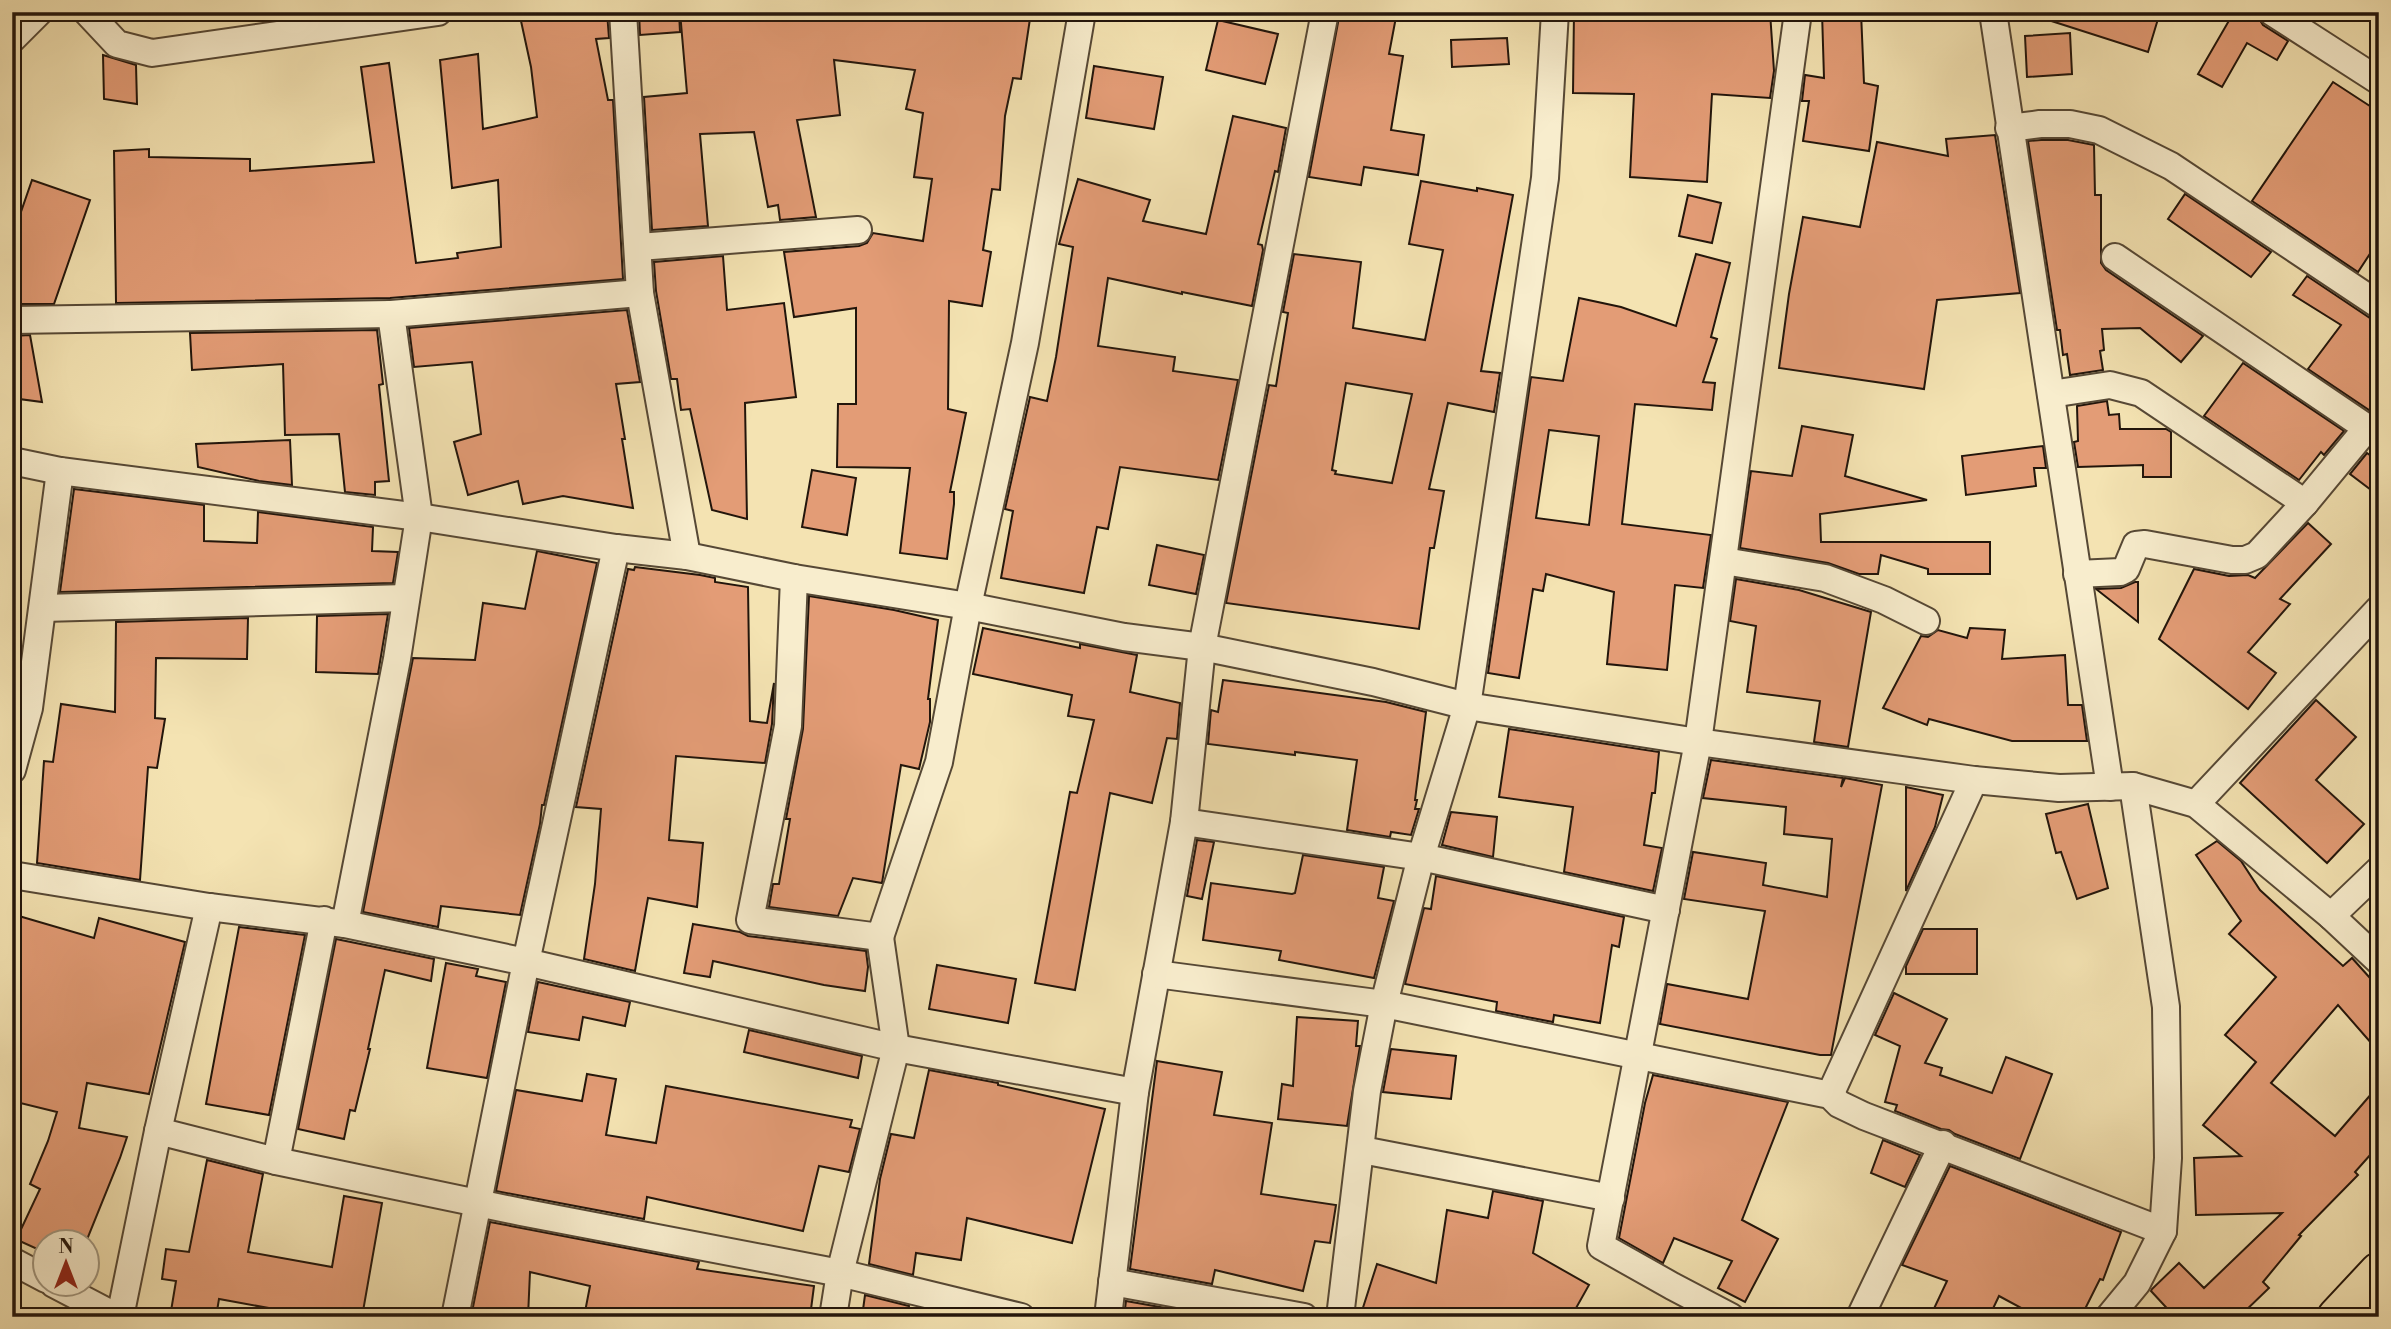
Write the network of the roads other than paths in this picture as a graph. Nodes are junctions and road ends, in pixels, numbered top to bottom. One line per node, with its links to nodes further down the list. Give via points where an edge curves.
1 (39, 12): 11 (street)
2 (87, 12): 3 (street, via 117,44 152,53)
3 (438, 12)
4 (623, 12): 15 (street)
5 (1082, 12): 33 (street, via 1025,343)
6 (1325, 12): 37 (street)
7 (1555, 12): 38 (street, via 1545,178)
8 (1798, 12): 29 (street)
9 (1993, 12): 13 (street)
10 (2272, 12): 12 (street)
11 (12, 38)
12 (2379, 81)
13 (2009, 128): 18 (street, via 2070,124 2099,130 2171,166); 21 (street)
14 (858, 230): 15 (street)
15 (639, 247): 17 (street)
16 (2115, 257): 22 (street)
17 (640, 293): 19 (street); 28 (street)
18 (2379, 305)
19 (391, 314): 20 (street); 26 (street)
20 (12, 320)
21 (2051, 394): 25 (street, via 2110,385 2141,393); 30 (street)
22 (2373, 432): 25 (street)
23 (12, 461): 24 (street)
24 (60, 471): 26 (street); 34 (street)
25 (2305, 503): 30 (street, via 2257,555 2245,560 2145,544 2136,545 2126,569 2120,572)
26 (419, 517): 27 (street); 32 (street)
27 (616, 548): 28 (street); 53 (street)
28 (687, 556): 31 (street)
29 (1724, 561): 36 (street, via 1825,578); 39 (street)
30 (2077, 574): 42 (street)
31 (794, 578): 33 (street); 52 (street, via 788,726 750,920)
32 (406, 598): 34 (street); 51 (street, via 397,659)
33 (968, 606): 37 (street, via 1124,637); 52 (street, via 939,762)
34 (43, 608): 40 (street, via 29,708)
35 (2379, 609): 43 (street)
36 (1926, 621)
37 (1202, 647): 38 (street, via 1373,681); 44 (street)
38 (1467, 706): 39 (street); 45 (street)
39 (1698, 741): 41 (street); 49 (street)
40 (12, 770)
41 (1974, 780): 42 (street, via 2059,788); 60 (street)
42 (2122, 786): 43 (street); 67 (street, via 2165,1007 2168,1158)
43 (2196, 804): 50 (street)
44 (1184, 822): 45 (street); 55 (street)
45 (1421, 857): 49 (street); 56 (street)
46 (2379, 870): 50 (street)
47 (12, 875): 48 (street)
48 (209, 906): 51 (street); 61 (street)
49 (1666, 910): 58 (street)
50 (2331, 916): 54 (street)
51 (334, 922): 53 (street); 64 (street)
52 (880, 936): 57 (street)
53 (526, 961): 57 (street); 66 (street)
54 (2379, 961)
55 (1156, 974): 56 (street); 59 (street)
56 (1384, 1004): 58 (street); 63 (street, via 1367,1091)
57 (896, 1048): 59 (street); 71 (street)
58 (1638, 1057): 60 (street); 65 (street)
59 (1135, 1092): 72 (street)
60 (1830, 1095): 62 (street, via 1864,1116)
61 (158, 1132): 64 (street); 75 (street)
62 (1943, 1144): 67 (street); 83 (street)
63 (1362, 1150): 65 (street); 81 (street)
64 (276, 1161): 66 (street)
65 (1611, 1198): 82 (street, via 1601,1246)
66 (479, 1203): 71 (street); 76 (street)
67 (2163, 1231): 84 (street, via 2137,1283)
68 (12, 1261): 69 (street)
69 (32, 1272)
70 (2379, 1272): 85 (main road)
71 (840, 1273): 74 (street); 77 (street)
72 (1112, 1282): 79 (street); 80 (street)
73 (83, 1298): 75 (street)
74 (980, 1312): 78 (street)
75 (119, 1317)
76 (455, 1317)
77 (833, 1317)
78 (1021, 1317)
79 (1108, 1317)
80 (1304, 1317)
81 (1340, 1317)
82 (1731, 1317)
83 (1860, 1317)
84 (2109, 1317)
85 (2337, 1317)

